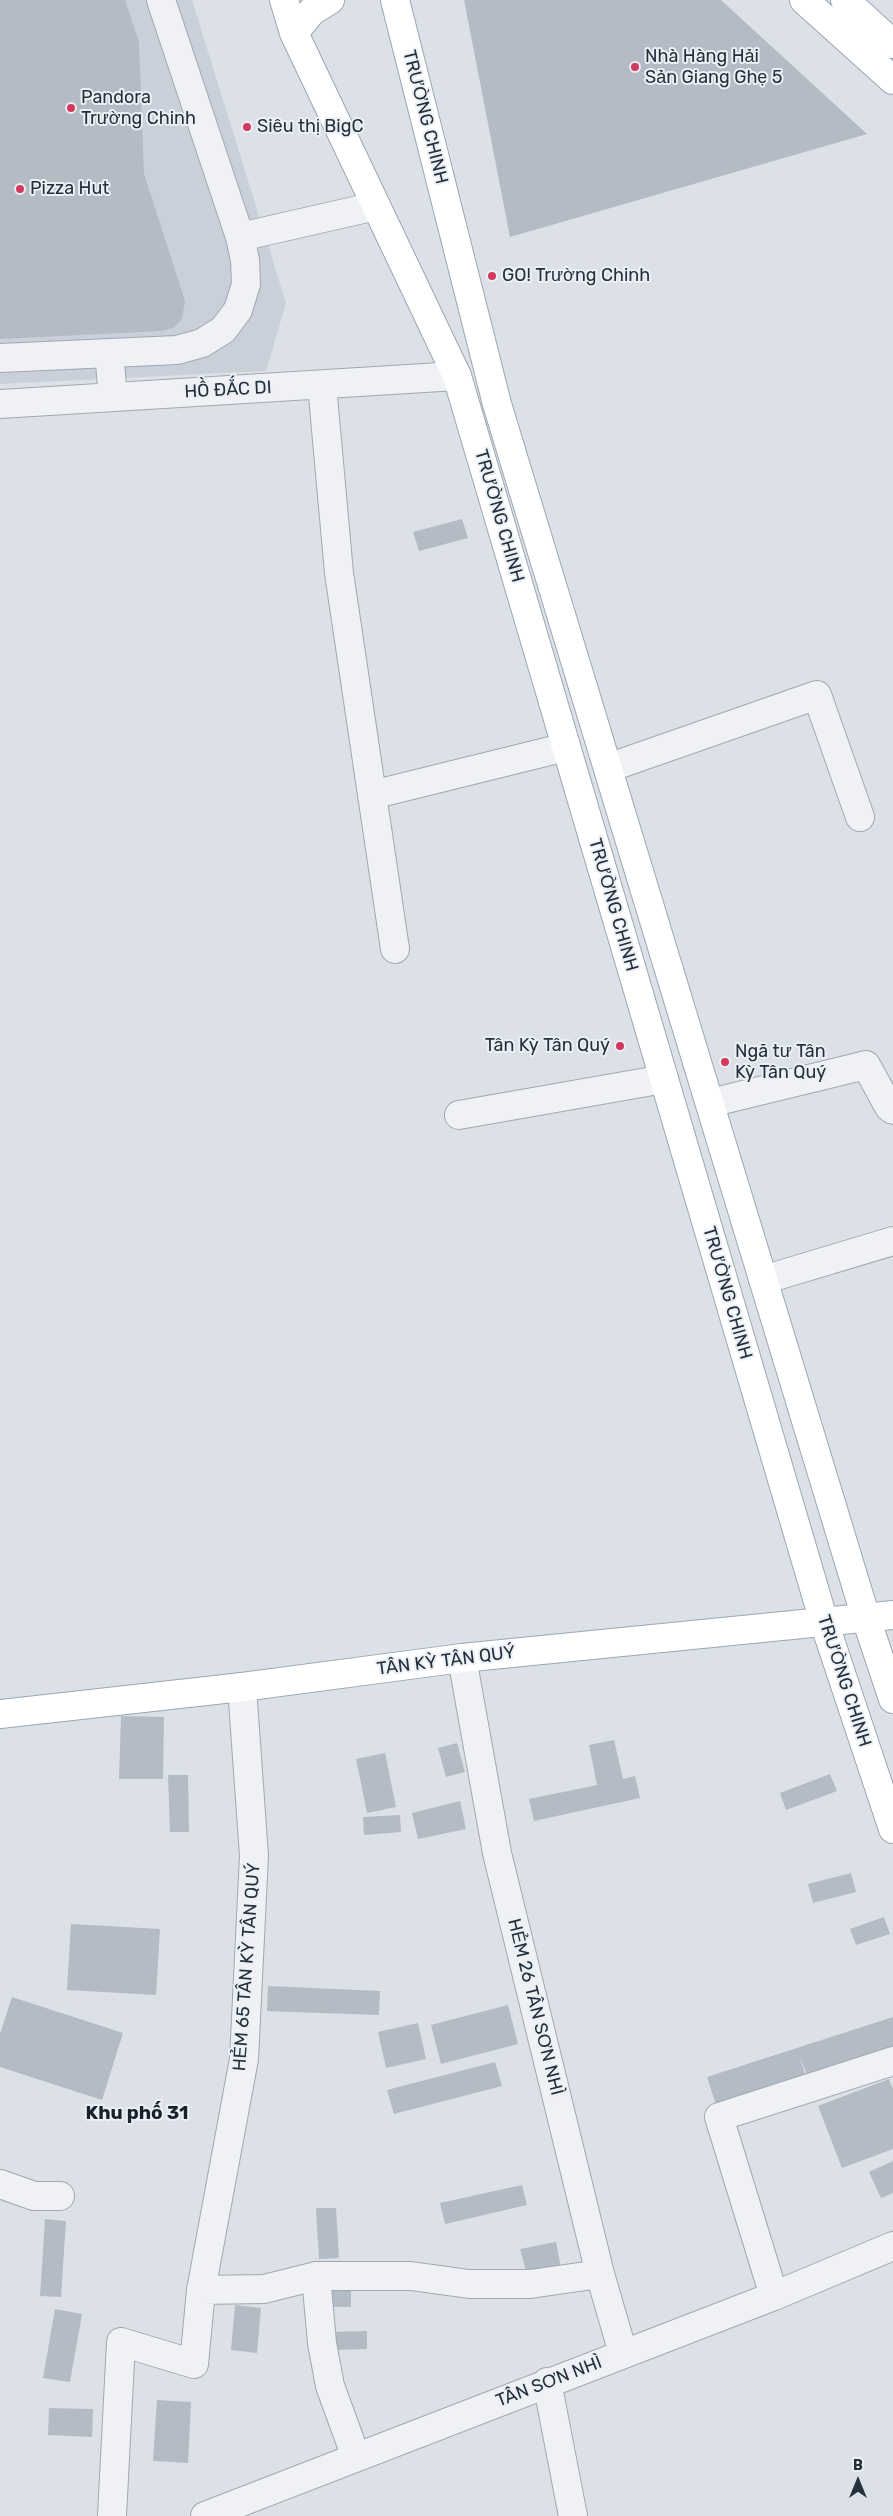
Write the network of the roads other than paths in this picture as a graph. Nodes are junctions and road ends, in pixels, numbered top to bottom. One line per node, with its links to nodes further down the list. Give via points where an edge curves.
1 (161, 0): 11 (street)
2 (284, 0): 7 (main road, TRƯỜNG CHINH)
3 (330, 0): 7 (main road, via 312,12)
4 (804, 0): 9 (main road)
5 (845, 0): 8 (main road)
6 (394, 2): 19 (main road, TRƯỜNG CHINH, via 497,404)
7 (294, 33): 10 (main road, TRƯỜNG CHINH)
8 (893, 44)
9 (893, 80)
10 (376, 206): 11 (street); 14 (main road, TRƯỜNG CHINH)
11 (240, 238): 12 (street, via 246,284 238,310 223,330 202,343 177,350)
12 (110, 353): 13 (street); 16 (street)
13 (0, 358)
14 (457, 376): 15 (street, HỒ ĐẮC DI); 18 (main road, TRƯỜNG CHINH)
15 (322, 384): 16 (street, HỒ ĐẮC DI); 20 (street, via 339,573)
16 (113, 397): 17 (street, HỒ ĐẮC DI)
17 (0, 404)
18 (566, 747): 20 (street); 23 (main road, TRƯỜNG CHINH)
19 (608, 768): 21 (street, via 817,696); 24 (main road, TRƯỜNG CHINH)
20 (372, 795): 22 (street)
21 (860, 817)
22 (395, 949)
23 (664, 1079): 26 (street); 31 (main road, TRƯỜNG CHINH)
24 (710, 1103): 25 (street, via 866,1065); 28 (main road, TRƯỜNG CHINH)
25 (893, 1110)
26 (459, 1115)
27 (893, 1241): 28 (street)
28 (763, 1280): 30 (main road, TRƯỜNG CHINH)
29 (893, 1615): 30 (main road, TÂN KỲ TÂN QUÝ)
30 (866, 1618): 31 (main road, TÂN KỲ TÂN QUÝ); 34 (main road, TRƯỜNG CHINH)
31 (824, 1622): 32 (main road, TÂN KỲ TÂN QUÝ); 36 (main road, TRƯỜNG CHINH)
32 (462, 1658): 33 (main road, TÂN KỲ TÂN QUÝ); 41 (street, HẺM 26 TÂN SƠN NHÌ, via 497,1853)
33 (242, 1687): 35 (main road, TÂN KỲ TÂN QUÝ); 43 (street, HẺM 65 TÂN KỲ TÂN QUÝ, via 254,1856 244,2059)
34 (893, 1699)
35 (0, 1714)
36 (893, 1829)
37 (893, 2061): 44 (street, via 719,2117)
38 (0, 2184): 39 (street, via 34,2196)
39 (60, 2196)
40 (893, 2246): 44 (street, TÂN SƠN NHÌ)
41 (600, 2274): 42 (street, via 530,2284 469,2284 411,2276); 45 (street, HẺM 26 TÂN SƠN NHÌ)
42 (316, 2276): 43 (street, via 264,2289); 47 (street, via 322,2343 330,2386)
43 (201, 2290): 48 (street, HẺM 65 TÂN KỲ TÂN QUÝ, via 194,2364 121,2342)
44 (774, 2296): 45 (street, TÂN SƠN NHÌ)
45 (623, 2353): 46 (street, TÂN SƠN NHÌ)
46 (547, 2382): 47 (street, TÂN SƠN NHÌ); 50 (street)
47 (356, 2457): 49 (street, TÂN SƠN NHÌ)
48 (112, 2516)
49 (205, 2516)
50 (573, 2516)

